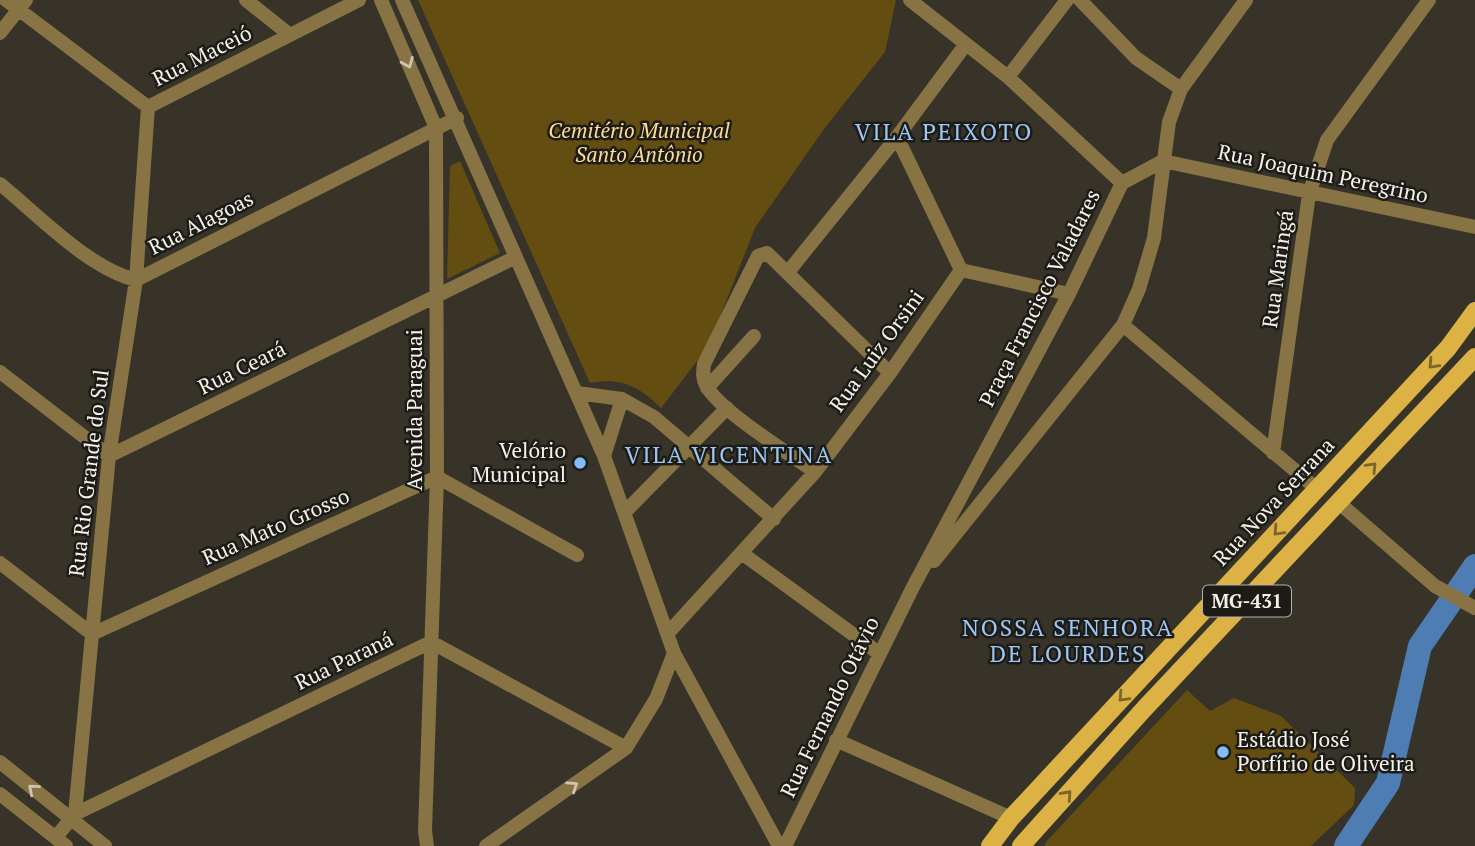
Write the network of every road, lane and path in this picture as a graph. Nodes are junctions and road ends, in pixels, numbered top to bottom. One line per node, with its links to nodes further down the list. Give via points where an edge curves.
1 (246, 0): 12 (street)
2 (359, 0): 12 (street, Rua Maceió)
3 (381, 0): 18 (street, Avenida Paraguai, one-way to 18)
4 (402, 0): 17 (street)
5 (910, 0): 13 (street)
6 (1067, 0): 14 (street)
7 (1080, 0): 15 (street, via 1136,58)
8 (1246, 0): 15 (street)
9 (1429, 0): 23 (street, Rua Maringá, via 1327,140)
10 (17, 3): 11 (street); 16 (street, Rua Maceió)
11 (0, 33)
12 (290, 35): 16 (street, Rua Maceió)
13 (966, 44): 14 (street); 19 (street)
14 (1007, 77): 21 (street)
15 (1181, 89): 20 (street, via 1169,122)
16 (148, 107): 28 (street, Rua Rio Grande do Sul)
17 (457, 118): 18 (street, Rua Alagoas); 25 (street)
18 (436, 128): 28 (street, Rua Alagoas); 30 (street, Avenida Paraguai)
19 (897, 136): 26 (street); 27 (street)
20 (1163, 161): 21 (street, Praça Francisco Valadares); 23 (street, Rua Joaquim Peregrino); 32 (street, via 1154,238)
21 (1122, 183): 29 (street, Praça Francisco Valadares)
22 (0, 184): 28 (street, Rua Alagoas, via 95,260)
23 (1309, 194): 24 (street, Rua Joaquim Peregrino); 42 (street, Rua Maringá)
24 (1475, 227)
25 (516, 257): 30 (street, Rua Ceará); 38 (street)
26 (961, 270): 29 (street); 36 (street, Rua Luiz Orsini)
27 (788, 272): 36 (street); 37 (street, via 767,253 755,260 704,364)
28 (136, 280): 43 (street, Rua Rio Grande do Sul)
29 (1069, 294): 54 (street, Praça Francisco Valadares)
30 (435, 299): 43 (street, Rua Ceará); 46 (street, Avenida Paraguai)
31 (1475, 310): 47 (main road, Rua Nova Serrana, one-way to 47, via 1448,348)
32 (1123, 325): 42 (street); 54 (street)
33 (754, 336): 37 (street)
34 (1475, 357): 48 (main road, MG-431, one-way to 34)
35 (0, 372): 43 (street)
36 (890, 373): 45 (street, Rua Luiz Orsini)
37 (707, 388): 40 (street)
38 (577, 393): 39 (street); 44 (street)
39 (622, 399): 41 (street); 44 (street)
40 (727, 408): 41 (street); 45 (street)
41 (692, 447): 49 (street); 50 (street)
42 (1273, 453): 47 (street)
43 (109, 456): 57 (street, Rua Rio Grande do Sul)
44 (604, 456): 49 (street)
45 (815, 472): 50 (street, Rua Luiz Orsini)
46 (437, 477): 52 (street); 57 (street, Rua Mato Grosso); 58 (street, Avenida Paraguai)
47 (1317, 489): 66 (main road, Rua Nova Serrana, one-way to 66)
48 (1338, 502): 55 (street, via 1435,586); 75 (main road, MG-431, one-way to 48)
49 (626, 511): 56 (street)
50 (774, 519): 51 (street, Rua Luiz Orsini)
51 (743, 554): 56 (street, Rua Luiz Orsini); 60 (street)
52 (577, 555)
53 (0, 564): 57 (street)
54 (913, 587): 60 (street, Rua Fernando Otávio)
55 (1475, 608)
56 (669, 632): 59 (street)
57 (92, 634): 65 (street, Rua Rio Grande do Sul)
58 (431, 642): 62 (street); 65 (street, Rua Paraná); 67 (street, Avenida Paraguai)
59 (674, 653): 62 (street, via 656,699); 72 (street)
60 (880, 654): 61 (street, Rua Fernando Otávio)
61 (836, 740): 66 (street); 73 (street, Rua Fernando Otávio)
62 (626, 748): 71 (street, one-way to 62)
63 (0, 762): 65 (street, one-way to 63)
64 (0, 794): 68 (street)
65 (72, 817): 68 (street); 69 (street)
66 (1011, 818): 74 (main road, Rua Nova Serrana)
67 (426, 839): 70 (street, Avenida Paraguai)
68 (61, 842)
69 (105, 846)
70 (419, 846)
71 (485, 846)
72 (779, 846)
73 (785, 846)
74 (990, 846)
75 (1021, 846)

